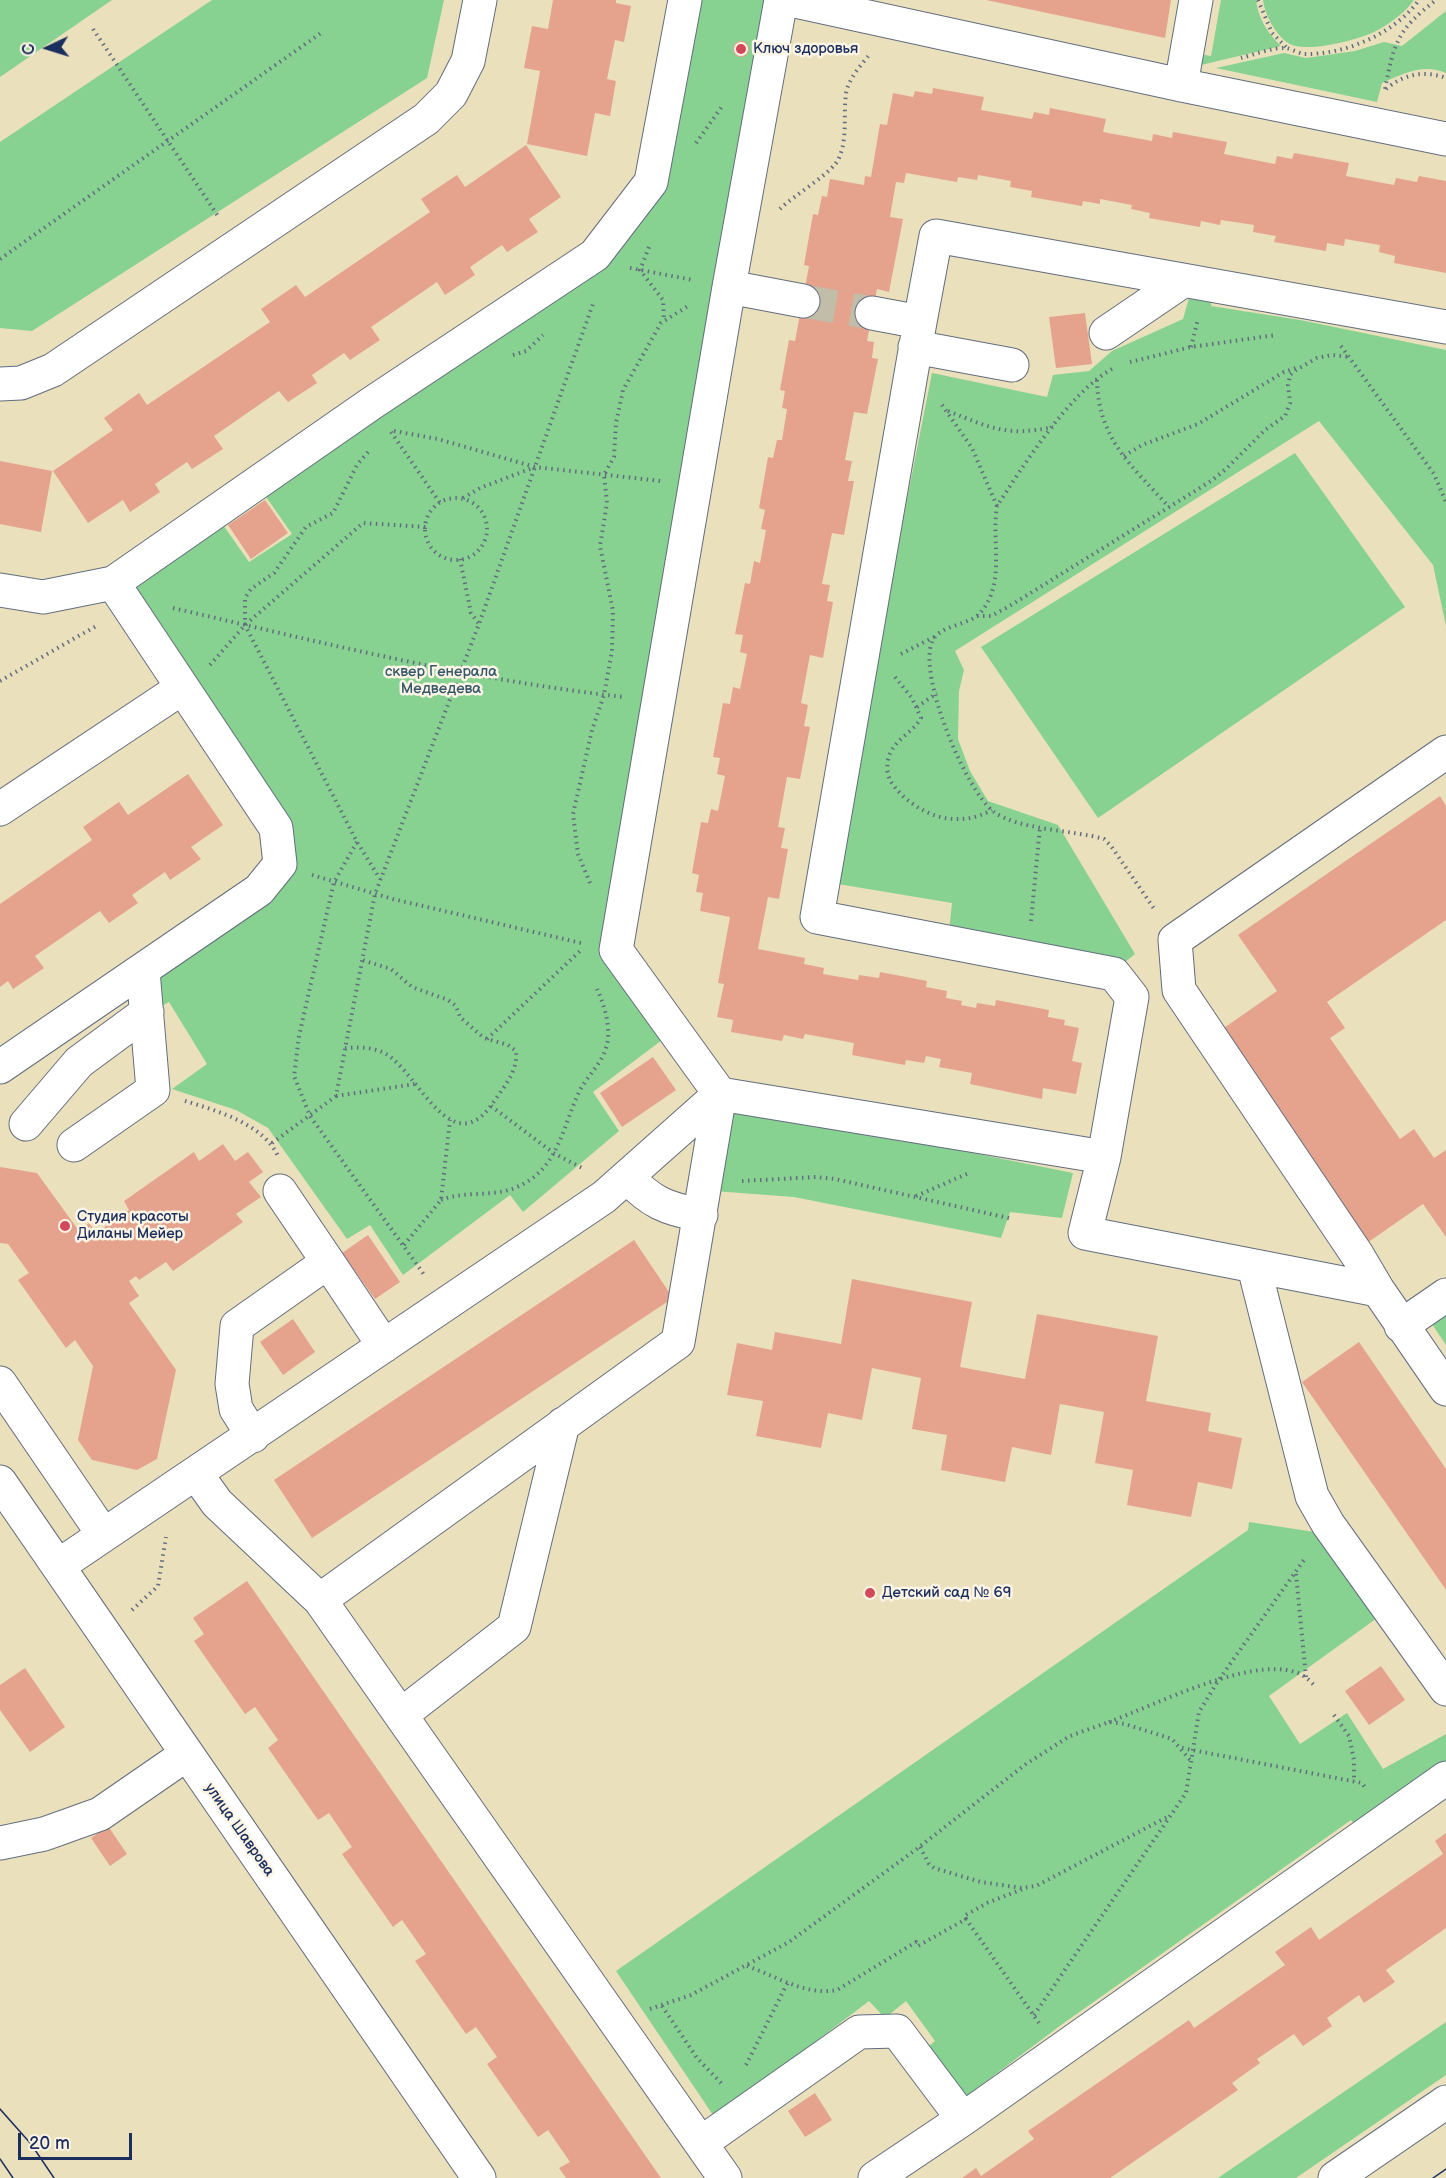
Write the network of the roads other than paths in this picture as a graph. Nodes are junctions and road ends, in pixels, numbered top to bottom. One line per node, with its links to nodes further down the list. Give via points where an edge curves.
1 (480, 0): 17 (street, via 468,61 451,94 426,119 53,370 21,383)
2 (685, 0): 19 (street, via 651,182 601,259 372,403)
3 (781, 0): 10 (street)
4 (790, 0): 6 (street)
5 (1196, 0): 7 (street)
6 (880, 10): 7 (street)
7 (1183, 77): 8 (street)
8 (1446, 139)
9 (1181, 282): 13 (street); 14 (street); 15 (street, via 936,236)
10 (728, 293): 11 (street); 28 (street, via 616,950)
11 (803, 301)
12 (872, 313): 15 (street)
13 (1446, 327)
14 (1106, 333)
15 (915, 348): 16 (street); 25 (street, via 817,917 1114,974)
16 (1012, 365)
17 (0, 384)
18 (0, 590): 19 (street, via 43,597)
19 (122, 596): 20 (street)
20 (183, 690): 22 (street); 23 (street, via 276,828 280,864 259,891)
21 (1446, 753): 24 (street, via 1175,940)
22 (0, 809)
23 (143, 971): 26 (street); 27 (street)
24 (1179, 990): 25 (street); 37 (street)
25 (1132, 997): 31 (street)
26 (147, 1012): 29 (street, via 79,1062); 30 (street, via 153,1090)
27 (0, 1067)
28 (720, 1094): 31 (street); 32 (street); 34 (street)
29 (26, 1124)
30 (74, 1145)
31 (1104, 1157): 36 (street, via 1085,1233)
32 (627, 1177): 34 (street, via 646,1196 671,1209); 40 (street, via 604,1197)
33 (280, 1191): 35 (street)
34 (701, 1215): 43 (street, via 678,1342)
35 (328, 1262): 40 (street); 44 (street, via 237,1326 232,1384 236,1409)
36 (1254, 1267): 37 (street); 50 (street, via 1318,1523)
37 (1378, 1290): 39 (street)
38 (1446, 1295): 39 (street)
39 (1401, 1326): 42 (street)
40 (384, 1346): 44 (street)
41 (0, 1383): 47 (street)
42 (1446, 1389)
43 (563, 1424): 49 (street); 51 (street, via 514,1627)
44 (253, 1436): 46 (street)
45 (0, 1482): 48 (street, улица Шаврова)
46 (186, 1482): 47 (street); 49 (street, via 218,1503)
47 (103, 1534): 48 (street)
48 (58, 1566): 52 (street, улица Шаврова)
49 (320, 1600): 51 (street)
50 (1446, 1689)
51 (401, 1715): 57 (street)
52 (187, 1754): 54 (street, via 99,1814 44,1834); 58 (street, улица Шаврова)
53 (1446, 1778): 56 (street)
54 (0, 1843)
55 (1446, 2102): 61 (street)
56 (963, 2119): 57 (street, via 897,2031 859,2032); 60 (street)
57 (706, 2140): 59 (street)
58 (479, 2178)
59 (725, 2178)
60 (874, 2178)
61 (1335, 2178)

